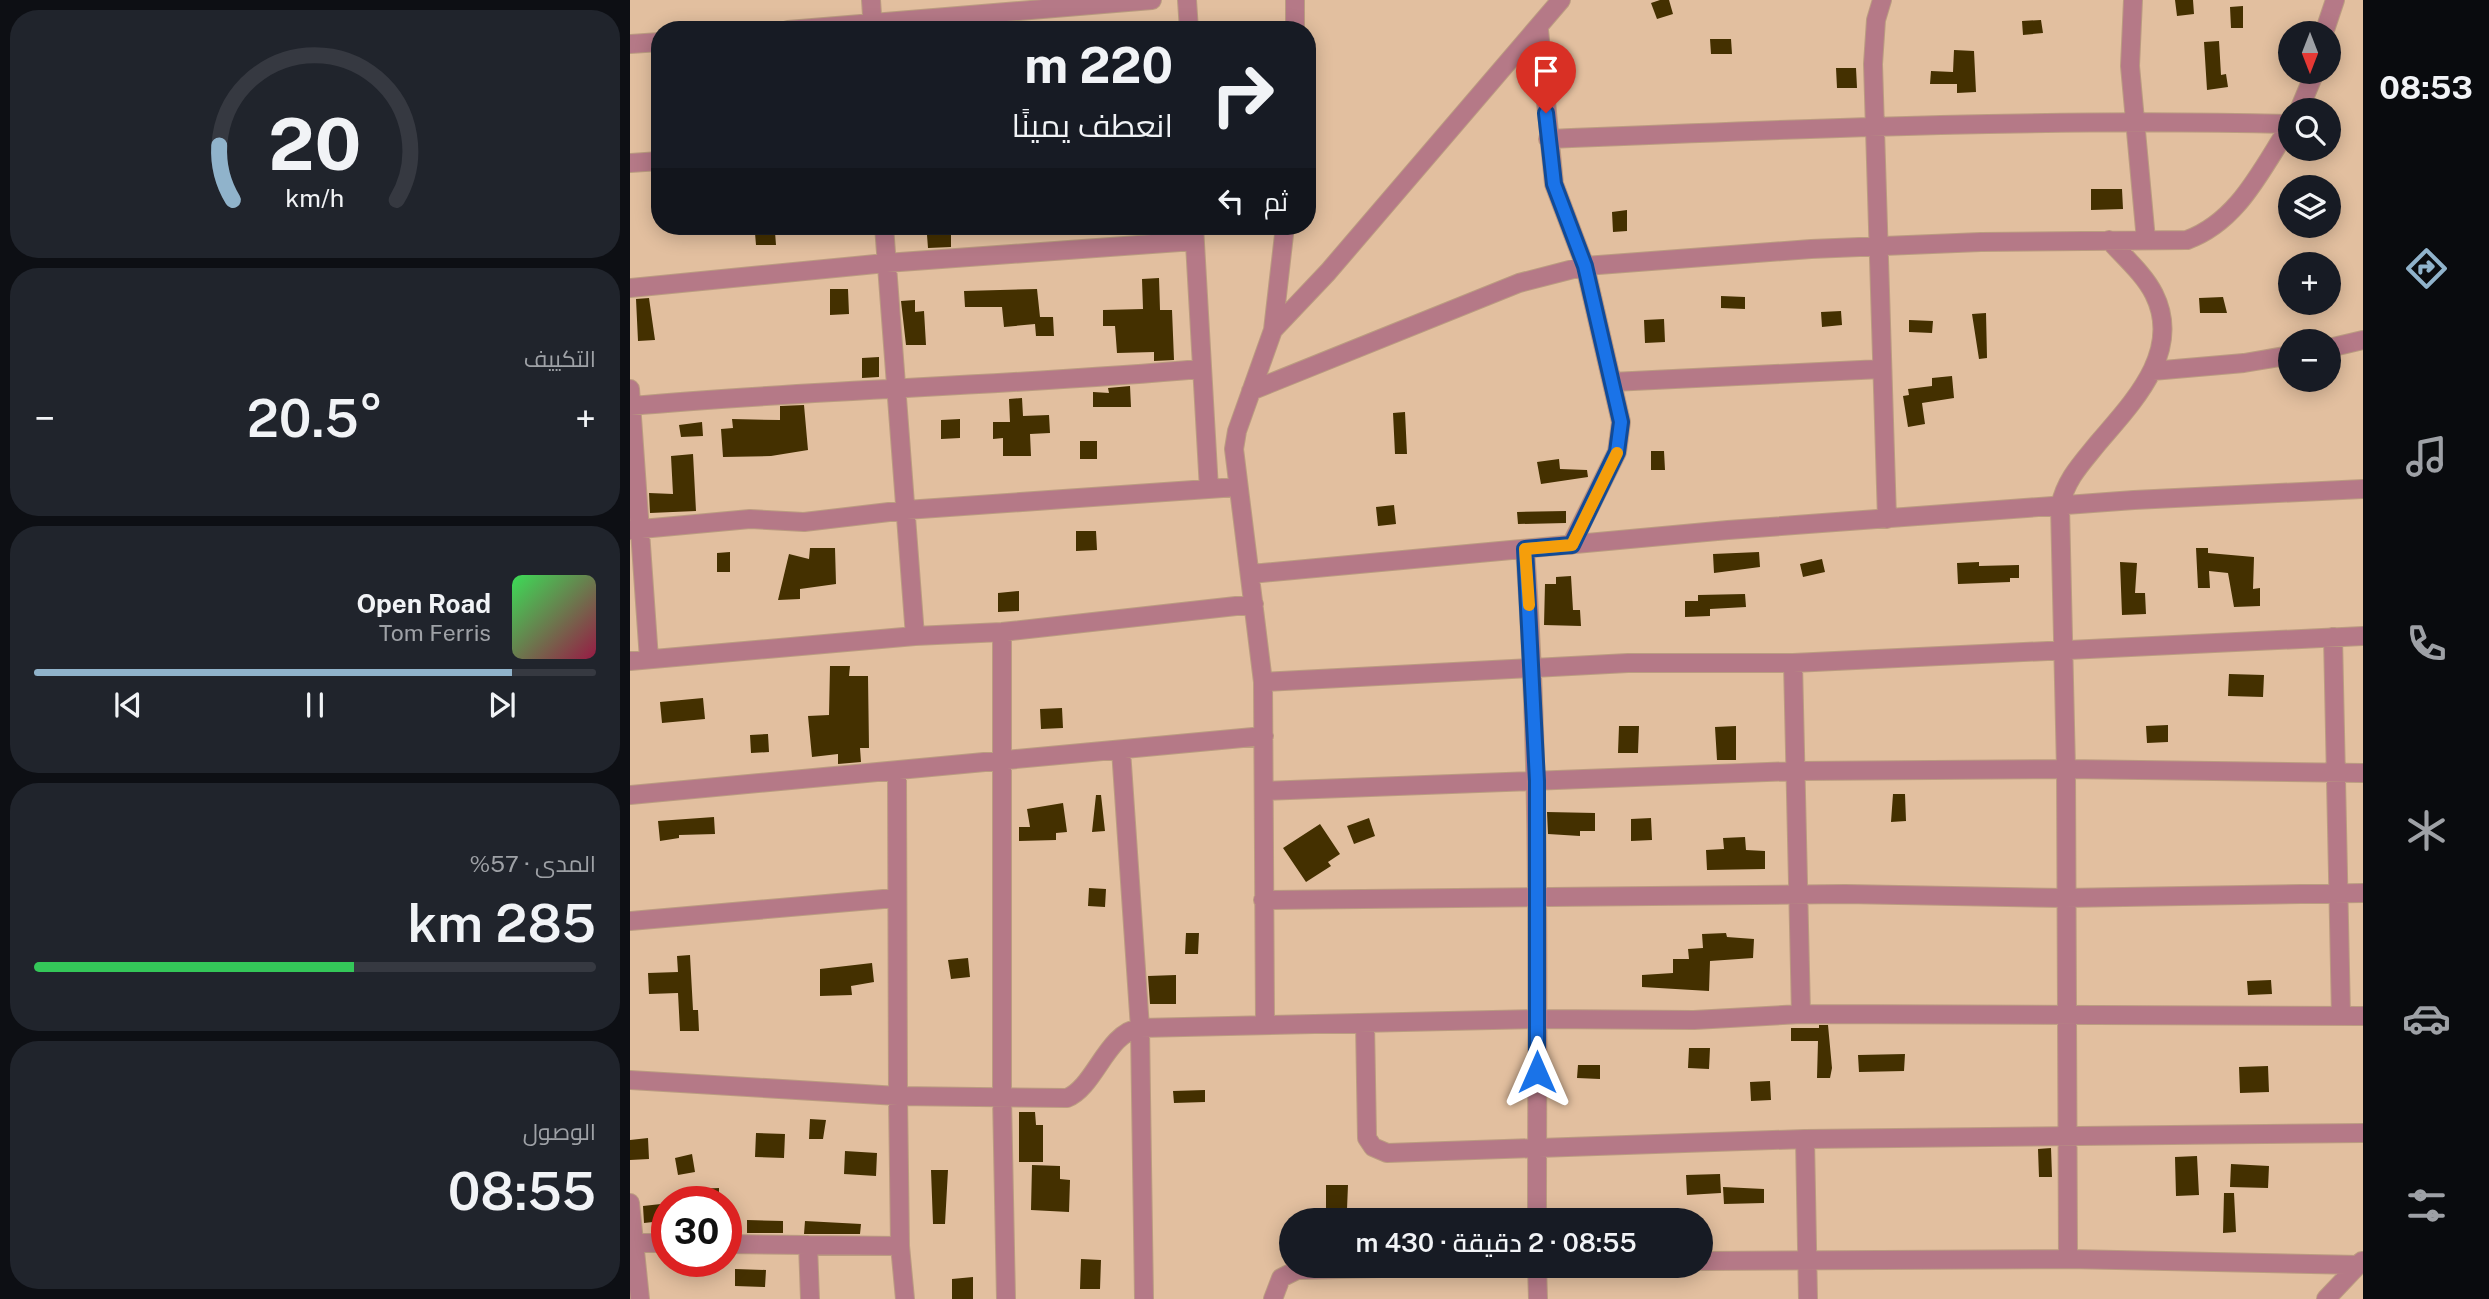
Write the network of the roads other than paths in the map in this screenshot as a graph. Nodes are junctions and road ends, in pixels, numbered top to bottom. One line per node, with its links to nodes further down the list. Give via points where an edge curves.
1 (871, 0): 9 (street)
2 (1152, 0): 10 (street)
3 (1187, 0): 11 (street)
4 (1295, 0): 12 (street)
5 (1562, 0): 14 (street)
6 (1882, 0): 19 (street, via 1876,20)
7 (2133, 0): 17 (street, via 2129,48)
8 (2335, 0): 13 (street)
9 (873, 21)
10 (927, 21)
11 (1188, 21)
12 (1295, 21)
13 (2327, 21)
14 (1539, 30): 20 (street); 34 (street)
15 (651, 43): 16 (street)
16 (630, 44)
17 (2135, 120): 18 (street); 19 (street); 29 (street)
18 (2278, 124)
19 (1874, 125): 20 (street); 30 (street)
20 (1548, 139): 32 (street, via 1558,199)
21 (2278, 144): 29 (street, via 2252,185 2211,232 2187,240)
22 (651, 162): 23 (street)
23 (630, 163)
24 (884, 235): 31 (street)
25 (1173, 235): 31 (street)
26 (1194, 235): 38 (street)
27 (1284, 235): 34 (street)
28 (2109, 240): 29 (street); 30 (street); 40 (street, via 2158,303 2161,337)
29 (2146, 240)
30 (1877, 246): 32 (street); 39 (street)
31 (886, 262): 33 (street); 42 (street)
32 (1585, 266): 41 (street); 43 (street, via 1519,284)
33 (630, 288)
34 (1273, 330): 43 (street)
35 (2363, 340): 36 (street)
36 (2341, 345)
37 (2278, 357): 40 (street)
38 (1200, 369): 42 (street); 46 (street)
39 (1881, 369): 41 (street); 50 (street)
40 (2152, 371): 48 (street, via 2127,412 2067,481)
41 (1612, 382): 52 (street, via 1621,422 1617,452)
42 (895, 386): 44 (street); 49 (street)
43 (1251, 391): 45 (street, via 1236,440)
44 (630, 400): 51 (street)
45 (1237, 487): 46 (street); 54 (street)
46 (1209, 489): 49 (street)
47 (2363, 489): 48 (street)
48 (2060, 506): 50 (street); 60 (street)
49 (906, 510): 51 (street, via 804,522 750,519); 57 (street)
50 (1887, 519): 52 (street)
51 (635, 530): 61 (street)
52 (1572, 545): 53 (street)
53 (1525, 549): 54 (street); 64 (street)
54 (1251, 574): 55 (street)
55 (1254, 604): 56 (street); 65 (street)
56 (1002, 632): 57 (street); 68 (street)
57 (915, 636): 61 (street)
58 (2363, 636): 59 (street)
59 (2333, 637): 60 (street); 72 (street)
60 (2064, 650): 63 (street); 69 (street)
61 (649, 659): 62 (street)
62 (630, 661)
63 (1793, 663): 64 (street); 71 (street)
64 (1534, 667): 65 (street); 74 (street)
65 (1263, 682): 66 (street)
66 (1264, 736): 67 (street); 75 (street)
67 (1121, 750): 68 (street); 92 (street)
68 (1004, 761): 70 (street); 95 (street)
69 (2066, 769): 71 (street); 72 (street); 82 (street)
70 (897, 771): 76 (street); 80 (street)
71 (1796, 771): 74 (street); 79 (street)
72 (2335, 773): 73 (street); 77 (street)
73 (2363, 773)
74 (1537, 781): 75 (street); 81 (street)
75 (1264, 791): 83 (street)
76 (630, 795)
77 (2338, 893): 78 (street); 82 (street); 87 (street)
78 (2363, 893)
79 (1798, 894): 81 (street); 82 (street); 85 (street)
80 (895, 898): 84 (street); 94 (street)
81 (1537, 898): 83 (street); 89 (street)
82 (2064, 898): 86 (street)
83 (1263, 900): 90 (street)
84 (630, 920)
85 (1801, 1014): 86 (street); 89 (street, via 1694,1020)
86 (2065, 1016): 87 (street); 97 (street)
87 (2341, 1016): 88 (street)
88 (2363, 1016)
89 (1537, 1019): 91 (street); 99 (street)
90 (1265, 1023): 91 (street); 92 (street)
91 (1364, 1023): 99 (street, via 1366,1128 1373,1147 1387,1153)
92 (1140, 1028): 95 (street, via 1124,1034 1072,1096); 117 (street)
93 (630, 1080): 94 (street)
94 (898, 1096): 95 (street); 106 (street)
95 (1002, 1097): 116 (street)
96 (2363, 1133): 97 (street)
97 (2066, 1136): 98 (street); 108 (street)
98 (1805, 1139): 99 (street); 107 (street)
99 (1537, 1150): 101 (street)
100 (630, 1203): 102 (street)
101 (1537, 1208)
102 (632, 1243): 103 (street); 113 (street)
103 (651, 1243)
104 (742, 1244): 105 (street)
105 (807, 1245): 106 (street); 114 (street)
106 (900, 1246): 115 (street)
107 (1808, 1259): 108 (street); 109 (street); 120 (street)
108 (2068, 1259): 110 (street)
109 (1713, 1261)
110 (2361, 1263): 121 (street)
111 (1281, 1278): 118 (street)
112 (1537, 1278): 119 (street)
113 (640, 1299)
114 (810, 1299)
115 (905, 1299)
116 (1006, 1299)
117 (1143, 1299)
118 (1273, 1299)
119 (1538, 1299)
120 (1808, 1299)
121 (2326, 1299)

